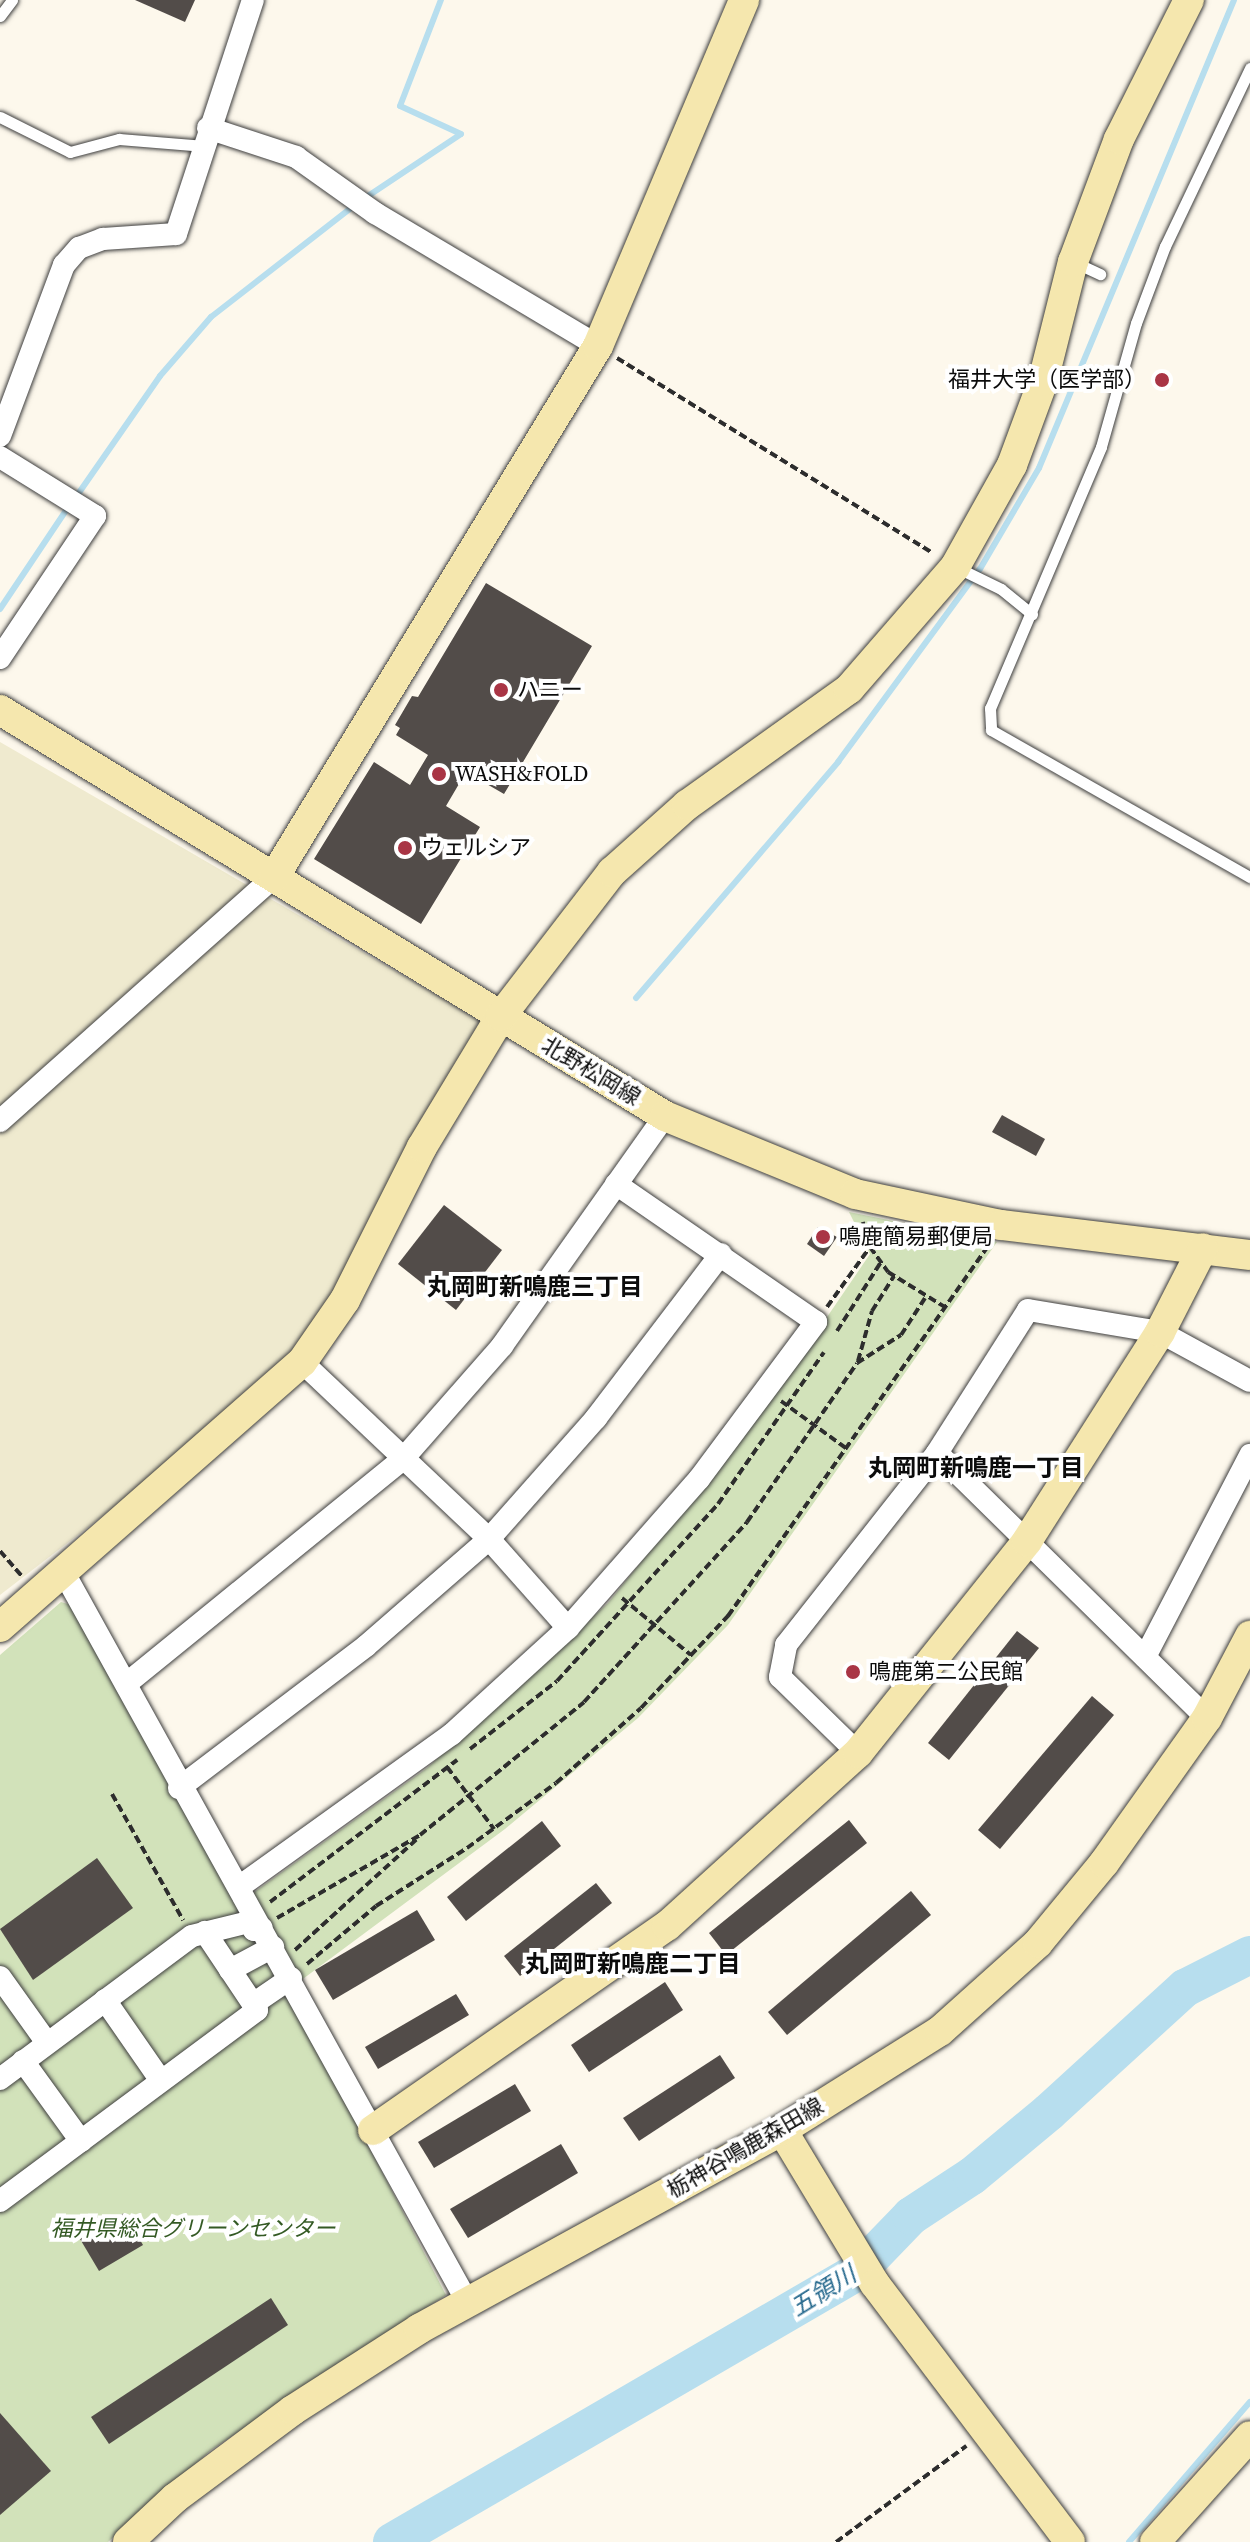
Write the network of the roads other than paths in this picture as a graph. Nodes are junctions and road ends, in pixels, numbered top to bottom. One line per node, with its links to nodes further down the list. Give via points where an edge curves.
1 (12, 0): 5 (lane)
2 (253, 0): 8 (street)
3 (744, 0): 9 (street)
4 (1189, 0): 12 (street, via 1119,139 1087,268 1012,465)
5 (0, 16)
6 (1250, 68): 13 (lane, via 1165,246 1136,323 1101,447)
7 (0, 117): 8 (lane, via 70,152 119,139)
8 (207, 137): 9 (street, via 296,157 375,213); 10 (street, via 176,234 103,239 79,248 64,265)
9 (598, 346): 16 (street)
10 (0, 436)
11 (0, 457): 14 (street, via 95,516)
12 (955, 567): 13 (lane, via 1001,589); 18 (street, via 849,689 687,805 612,872)
13 (1032, 614): 17 (lane, via 990,708 991,730)
14 (0, 658)
15 (0, 710): 16 (street, 北野松岡線)
16 (274, 877): 18 (street, 北野松岡線); 20 (street)
17 (1250, 877)
18 (501, 1016): 19 (street, 北野松岡線); 26 (street, via 422,1147 345,1300)
19 (665, 1116): 21 (street); 22 (street, 北野松岡線, via 855,1194 1001,1225)
20 (0, 1121)
21 (616, 1184): 23 (street); 30 (street, via 502,1346)
22 (1203, 1248): 24 (street, 北野松岡線); 25 (street)
23 (721, 1254): 31 (street, via 596,1418); 35 (street, via 816,1322 699,1479)
24 (1250, 1255)
25 (1160, 1332): 27 (street); 28 (street, via 1028,1310); 32 (street)
26 (302, 1362): 30 (street); 33 (street)
27 (1250, 1381)
28 (937, 1453): 32 (street); 40 (street, via 786,1645 780,1677)
29 (1250, 1455): 37 (street)
30 (402, 1460): 31 (street); 38 (street)
31 (489, 1539): 35 (street); 41 (street, via 366,1646)
32 (1027, 1541): 37 (street); 40 (street)
33 (63, 1571): 34 (street); 38 (street)
34 (0, 1627)
35 (568, 1628): 42 (street, via 432,1749)
36 (1250, 1636): 39 (street, 栃神谷鳴鹿森田線)
37 (1145, 1657): 39 (street)
38 (126, 1684): 41 (street)
39 (1207, 1718): 54 (street, 栃神谷鳴鹿森田線, via 1104,1863 1038,1943 940,2031)
40 (858, 1753): 53 (street, via 667,1926)
41 (179, 1788): 42 (street)
42 (239, 1887): 44 (street)
43 (199, 1934): 44 (street, via 249,1922); 45 (street); 47 (street)
44 (277, 1954): 45 (street); 48 (street); 53 (street)
45 (230, 1970): 48 (street)
46 (0, 1977): 49 (street)
47 (105, 2000): 49 (street); 52 (street)
48 (253, 2004): 52 (street, via 257,2010)
49 (47, 2043): 50 (street)
50 (23, 2061): 51 (street); 55 (street)
51 (0, 2079)
52 (161, 2081): 55 (street)
53 (373, 2130): 57 (street)
54 (782, 2130): 57 (street, 栃神谷鳴鹿森田線); 60 (street, via 875,2284)
55 (81, 2141): 56 (street)
56 (0, 2201)
57 (468, 2303): 59 (street, 栃神谷鳴鹿森田線, via 293,2410 175,2498)
58 (1250, 2436): 61 (street)
59 (128, 2542)
60 (1070, 2542)
61 (1155, 2542)

